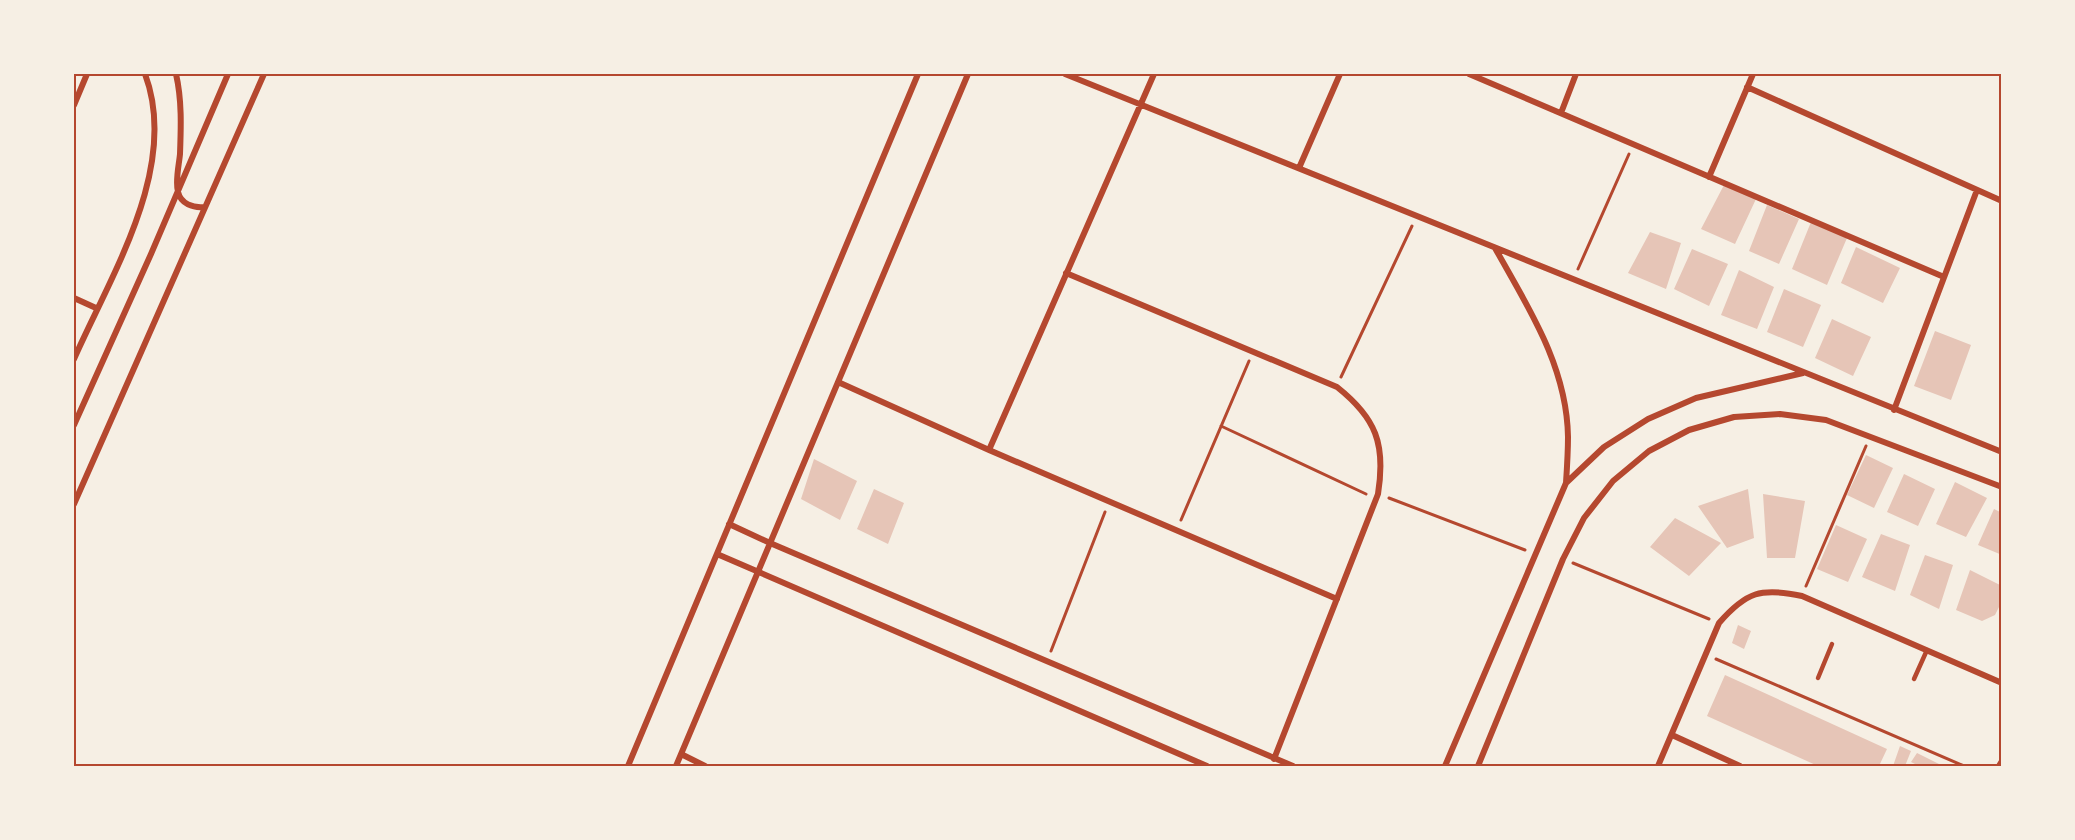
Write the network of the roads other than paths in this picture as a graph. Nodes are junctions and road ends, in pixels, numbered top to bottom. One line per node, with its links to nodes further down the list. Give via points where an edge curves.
1 (87, 74): 16 (street)
2 (144, 74): 28 (street, via 152,93 155,139 148,186 128,242)
3 (176, 74): 21 (street, via 181,111)
4 (228, 74): 21 (street)
5 (264, 74): 23 (street)
6 (918, 74): 39 (street)
7 (968, 74): 31 (street)
8 (1065, 74): 15 (street)
9 (1154, 74): 15 (street)
10 (1340, 74): 18 (street)
11 (1469, 74): 17 (street)
12 (1576, 74): 17 (street)
13 (1753, 74): 14 (street)
14 (1747, 87): 19 (street); 20 (street)
15 (1141, 104): 18 (street); 25 (street)
16 (74, 105)
17 (1561, 113): 19 (street)
18 (1299, 168): 24 (street)
19 (1709, 177): 26 (street)
20 (1977, 190): 22 (street); 26 (street)
21 (178, 191): 23 (street, via 191,206); 33 (street)
22 (2001, 201)
23 (204, 207): 38 (street)
24 (1494, 248): 30 (street); 36 (street, via 1547,342 1562,387 1568,435)
25 (1066, 273): 34 (street); 43 (street, via 1337,387 1356,402 1379,445 1382,469 1377,496)
26 (1944, 278): 32 (street)
27 (74, 298): 28 (street)
28 (96, 308): 29 (street)
29 (74, 359)
30 (1804, 373): 32 (street); 36 (street, via 1696,398 1648,419 1604,447)
31 (838, 382): 34 (street); 40 (street)
32 (1894, 410): 35 (street)
33 (74, 425)
34 (989, 450): 43 (street)
35 (2001, 452)
36 (1566, 483): 58 (street)
37 (2001, 487): 59 (street, via 1826,420 1780,414 1734,417 1689,430 1648,452 1613,481 1584,518 1563,559)
38 (74, 504)
39 (729, 524): 40 (street); 41 (street)
40 (770, 543): 42 (street); 51 (street)
41 (717, 554): 42 (street); 53 (street)
42 (758, 571): 50 (street); 56 (street)
43 (1337, 599): 51 (street)
44 (1832, 644): 46 (lane)
45 (1927, 651): 47 (lane); 48 (street); 49 (street, via 1802,596 1779,591 1755,594 1734,605 1719,623)
46 (1818, 678)
47 (1914, 679)
48 (2001, 683)
49 (1672, 735): 60 (street); 61 (street)
50 (681, 754): 54 (street); 55 (street)
51 (1274, 759): 57 (street)
52 (2001, 761): 62 (street)
53 (628, 766)
54 (676, 766)
55 (705, 766)
56 (1207, 766)
57 (1293, 766)
58 (1445, 766)
59 (1478, 766)
60 (1658, 766)
61 (1740, 766)
62 (1999, 766)

